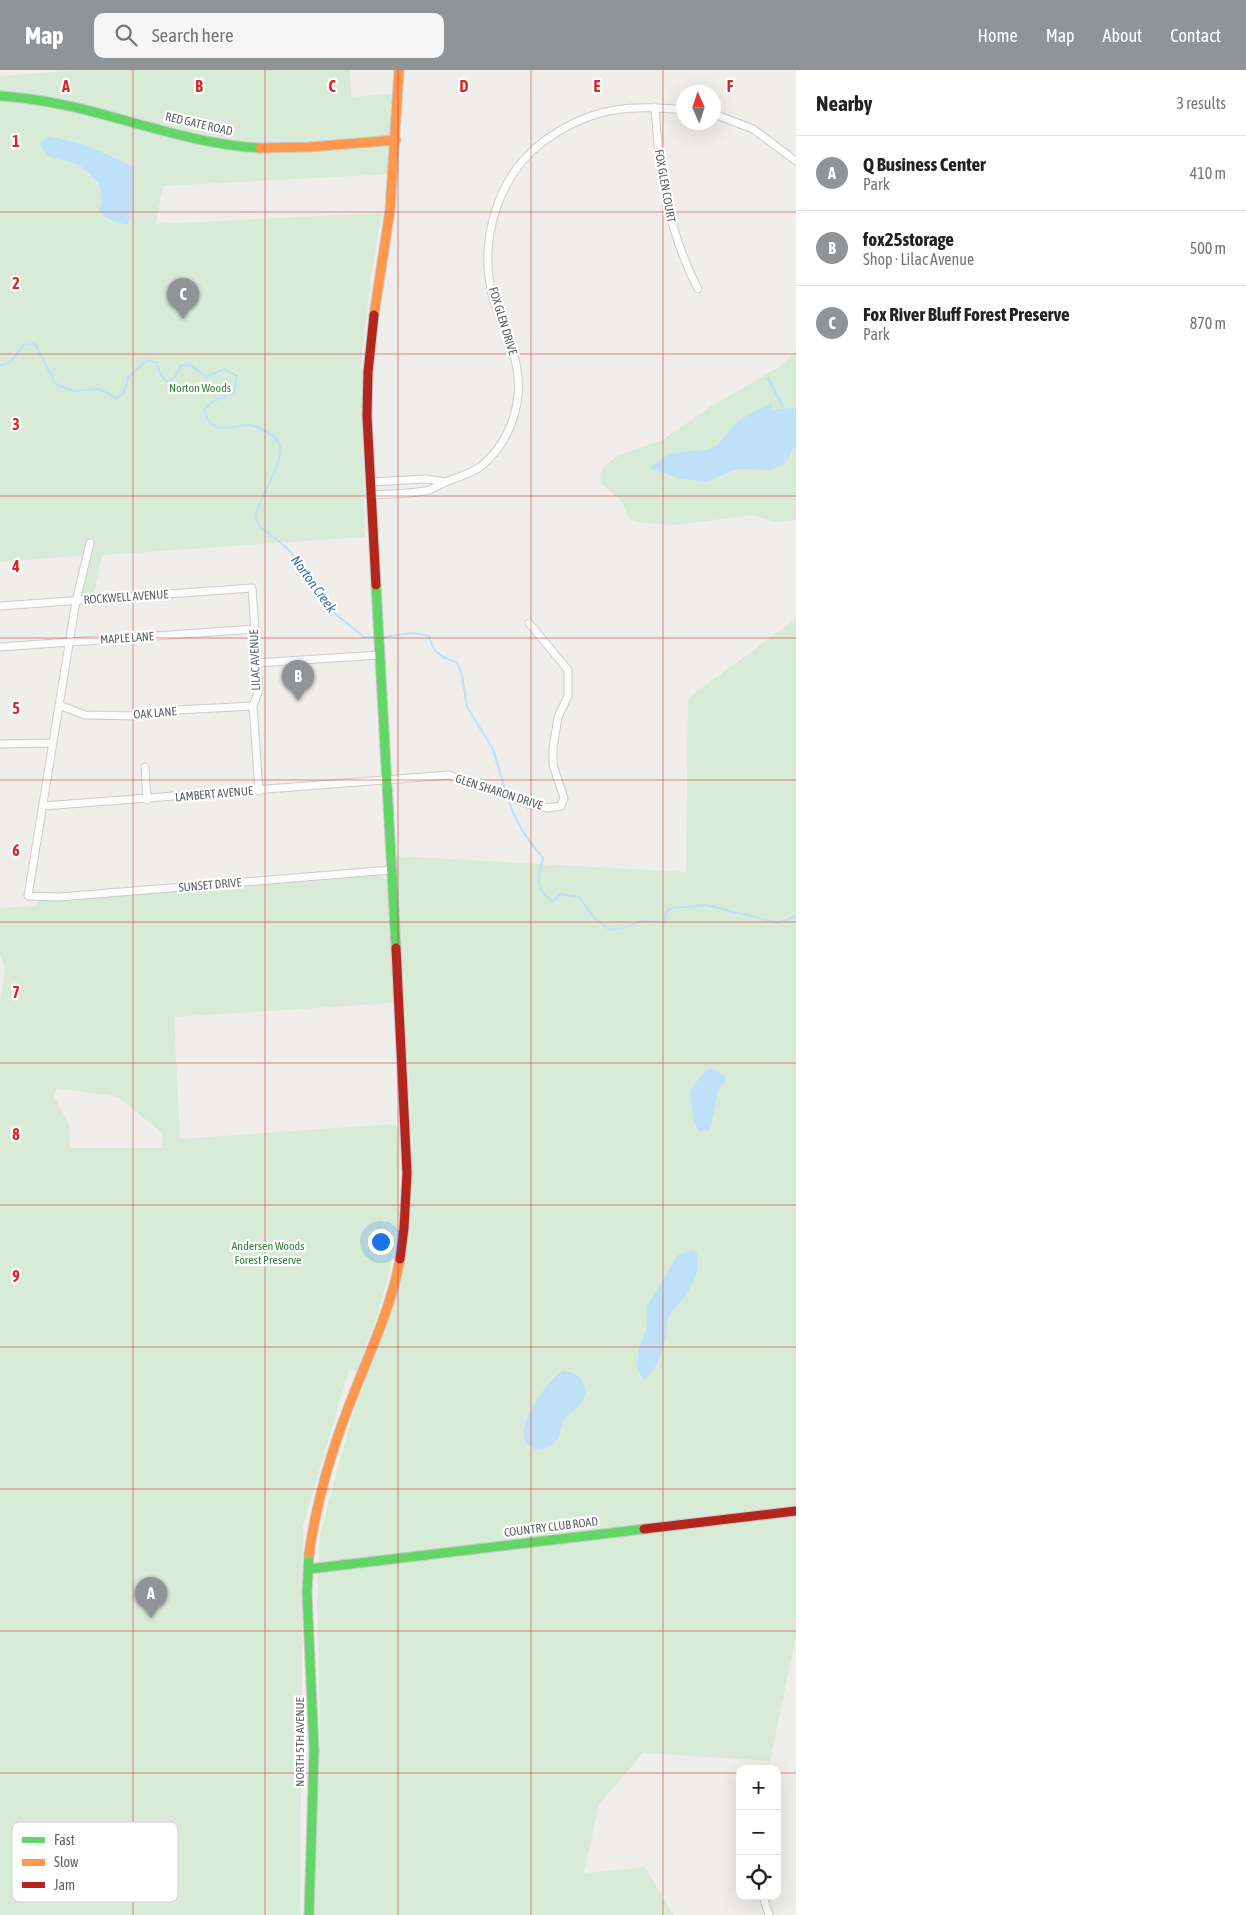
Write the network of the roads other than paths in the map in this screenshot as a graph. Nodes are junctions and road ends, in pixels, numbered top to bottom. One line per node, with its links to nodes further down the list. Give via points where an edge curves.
1 (399, 70): 6 (main road, NORTH 5TH AVENUE)
2 (0, 96): 6 (main road, RED GATE ROAD, via 68,103 223,144 251,147)
3 (655, 107): 4 (street, FOX GLEN DRIVE); 8 (street, FOX GLEN COURT, via 658,160 668,213 684,264); 10 (street, FOX GLEN DRIVE, via 605,110 570,124 540,145 507,182 492,221 489,260 492,292 517,368 519,383 515,413 493,455 479,467)
4 (676, 109)
5 (721, 117): 7 (street, via 753,129)
6 (396, 140): 9 (main road, NORTH 5TH AVENUE, via 368,372)
7 (796, 161)
8 (698, 289)
9 (371, 482): 10 (street, via 426,479); 11 (main road, NORTH 5TH AVENUE)
10 (446, 482): 11 (street, FOX GLEN DRIVE, via 426,491)
11 (372, 495): 20 (main road, NORTH 5TH AVENUE)
12 (90, 542): 14 (street)
13 (251, 588): 14 (street, ROCKWELL AVENUE); 17 (street, LILAC AVENUE)
14 (76, 601): 15 (street, ROCKWELL AVENUE); 18 (street)
15 (0, 606)
16 (529, 623): 27 (street, GLEN SHARON DRIVE, via 568,670 568,696 558,717 553,748 553,765 564,798 561,806 532,805 449,775)
17 (255, 629): 18 (street, MAPLE LANE); 21 (street, LILAC AVENUE)
18 (69, 642): 19 (street, MAPLE LANE); 22 (street)
19 (0, 647)
20 (379, 650): 21 (street); 27 (main road, NORTH 5TH AVENUE)
21 (256, 663): 23 (street, LILAC AVENUE, via 258,690)
22 (59, 705): 23 (street, OAK LANE, via 85,715 139,716 158,711); 24 (street)
23 (253, 706): 28 (street, LILAC AVENUE)
24 (52, 743): 25 (street); 30 (street)
25 (0, 744)
26 (145, 767): 29 (street)
27 (386, 780): 28 (street, LAMBERT AVENUE); 31 (main road, NORTH 5TH AVENUE)
28 (259, 791): 29 (street, LAMBERT AVENUE)
29 (147, 800): 30 (street, LAMBERT AVENUE)
30 (43, 806): 31 (street, SUNSET DRIVE, via 28,896 59,897)
31 (391, 870): 33 (main road, NORTH 5TH AVENUE, via 406,1124 404,1234 390,1295 364,1372 336,1439 321,1491)
32 (796, 1511): 33 (main road, COUNTRY CLUB ROAD)
33 (309, 1569): 35 (main road, NORTH 5TH AVENUE, via 313,1745)
34 (764, 1900): 36 (street)
35 (309, 1915)
36 (769, 1915)

